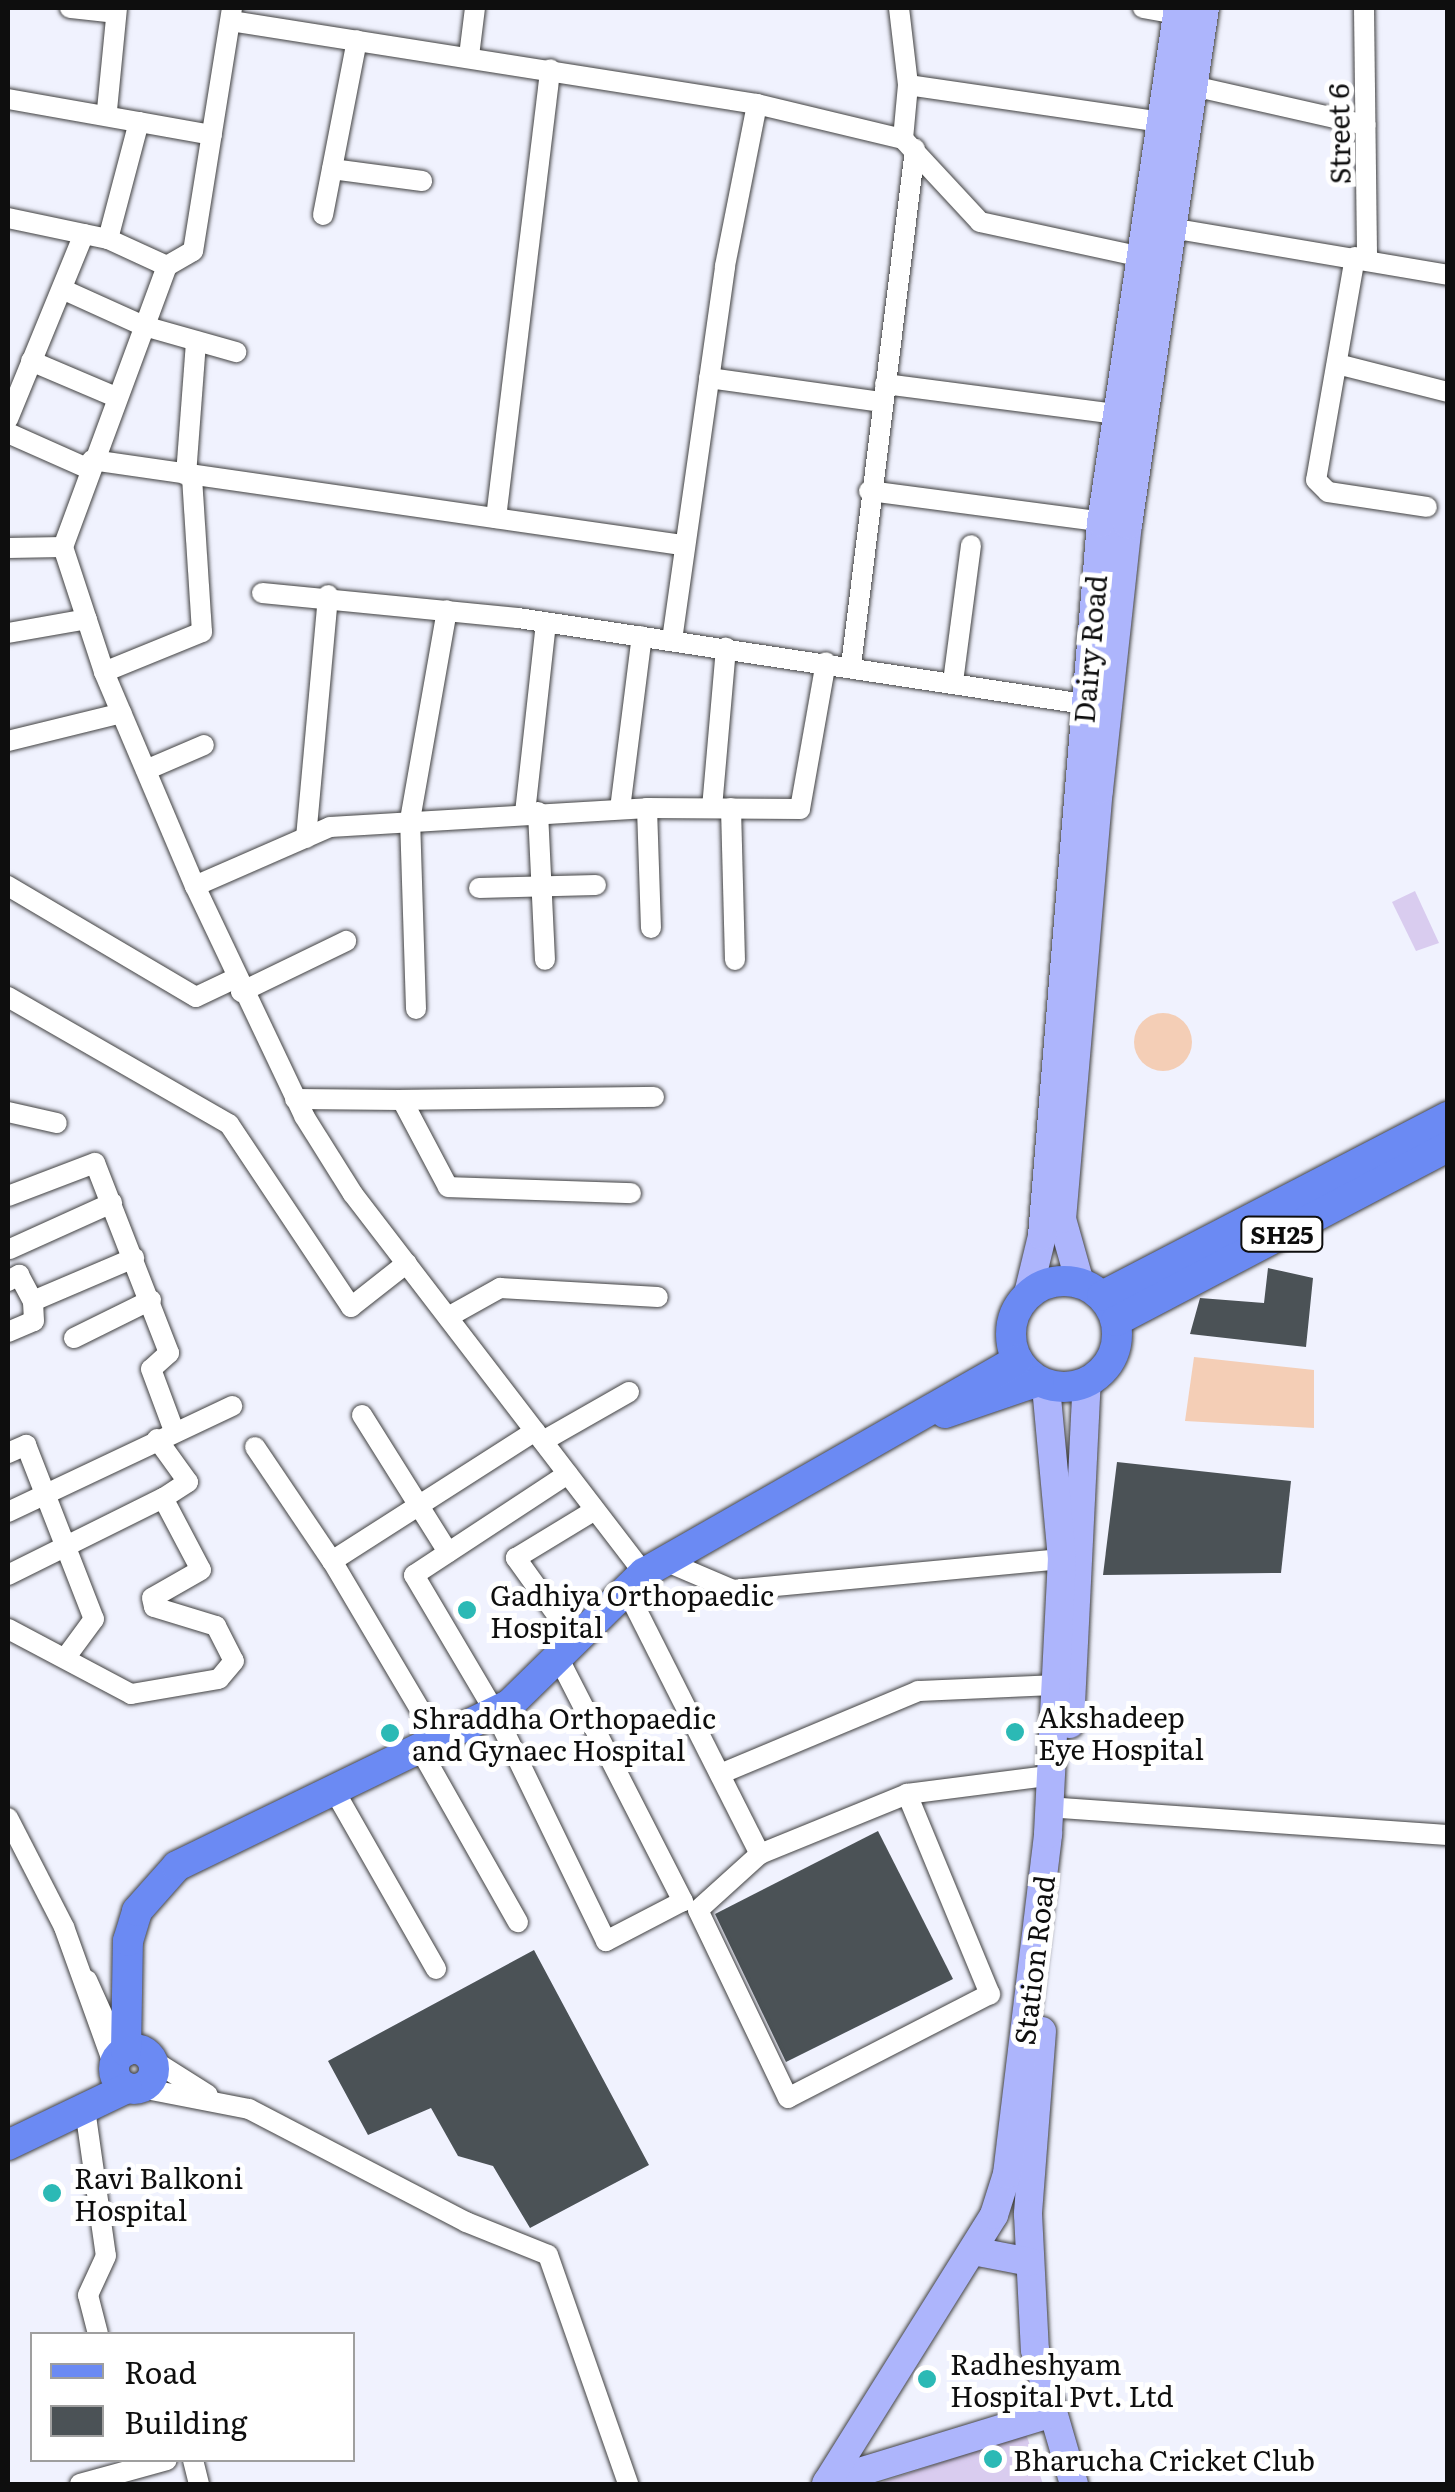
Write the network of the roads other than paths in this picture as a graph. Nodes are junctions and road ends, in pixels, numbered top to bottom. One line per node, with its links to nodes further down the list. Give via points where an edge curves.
1 (70, 8): 6 (street)
2 (475, 8): 10 (street)
3 (898, 8): 12 (street)
4 (1143, 8): 7 (street)
5 (1364, 8): 19 (street, Street 6)
6 (117, 10): 16 (street)
7 (1187, 10): 13 (main road, Dairy Road); 18 (main road, Dairy Road)
8 (231, 14): 9 (street); 20 (street)
9 (357, 40): 10 (street); 22 (street)
10 (469, 56): 11 (street)
11 (550, 69): 15 (street); 51 (street)
12 (908, 85): 18 (street); 21 (street)
13 (1192, 86): 19 (street); 27 (main road, Dairy Road)
14 (8, 100): 16 (street)
15 (757, 104): 21 (street); 40 (street)
16 (107, 110): 17 (street)
17 (140, 122): 20 (street); 29 (street)
18 (1156, 122): 26 (main road, Dairy Road)
19 (1366, 125): 31 (street, Street 6)
20 (212, 136): 32 (street, via 193,251)
21 (909, 144): 30 (street, via 980,222); 42 (street)
22 (332, 169): 23 (street); 24 (street)
23 (422, 181)
24 (322, 215)
25 (8, 218): 28 (street)
26 (1140, 223): 27 (street); 30 (main road, Dairy Road)
27 (1170, 228): 31 (street); 52 (main road, Dairy Road)
28 (84, 234): 29 (street); 34 (street)
29 (108, 239): 32 (street)
30 (1136, 256): 44 (main road, Dairy Road)
31 (1361, 258): 33 (street); 39 (street, Street 6)
32 (167, 266): 35 (street)
33 (1448, 275)
34 (62, 289): 35 (street); 38 (street)
35 (144, 326): 36 (street); 43 (street)
36 (196, 341): 37 (street); 48 (street)
37 (236, 352)
38 (32, 361): 43 (street); 45 (street)
39 (1337, 364): 41 (street); 50 (street, Street 6, via 1316,466 1321,488)
40 (709, 378): 42 (street); 54 (street)
41 (1448, 392)
42 (883, 393): 44 (street); 49 (street)
43 (116, 397): 47 (street)
44 (1115, 414): 52 (main road, Dairy Road)
45 (8, 419)
46 (8, 433): 47 (street)
47 (90, 464): 48 (street); 55 (street)
48 (189, 476): 51 (street); 68 (street, via 202,632)
49 (870, 491): 52 (street); 67 (street)
50 (1427, 507)
51 (496, 518): 54 (street)
52 (1114, 524): 70 (main road, Dairy Road)
53 (971, 544): 69 (street)
54 (682, 545): 64 (street)
55 (63, 547): 56 (street); 60 (street)
56 (8, 548)
57 (262, 593): 58 (street)
58 (328, 595): 59 (street); 80 (street)
59 (447, 610): 61 (street); 79 (street)
60 (87, 619): 62 (street); 68 (street)
61 (546, 622): 63 (street); 78 (street)
62 (8, 633)
63 (642, 636): 64 (street); 77 (street)
64 (672, 640): 65 (street)
65 (726, 648): 66 (street); 76 (street)
66 (826, 662): 67 (street); 76 (street, via 800,809)
67 (852, 666): 69 (street)
68 (104, 672): 71 (street)
69 (952, 682): 70 (street)
70 (1096, 706): 107 (main road, Dairy Road, via 1042,1236); 110 (main road, Dairy Road, via 1062,1219)
71 (122, 713): 72 (street); 74 (street)
72 (8, 742)
73 (204, 745): 74 (street)
74 (146, 770): 82 (street)
75 (647, 808): 76 (street); 77 (street); 86 (street)
76 (722, 808): 89 (street)
77 (620, 809): 78 (street)
78 (532, 813): 79 (street); 83 (street)
79 (410, 820): 80 (street, via 330,827); 92 (street)
80 (306, 838): 82 (street)
81 (8, 886): 90 (street, via 196,997)
82 (195, 886): 90 (street)
83 (540, 886): 84 (street); 85 (street); 88 (street)
84 (596, 886)
85 (479, 888)
86 (650, 928)
87 (346, 942): 90 (street)
88 (545, 960)
89 (735, 960)
90 (238, 985): 94 (street)
91 (8, 997): 105 (street, via 230,1124 351,1307)
92 (416, 1009)
93 (654, 1098): 95 (street)
94 (296, 1100): 95 (street); 105 (street)
95 (402, 1100): 100 (street, via 448,1187)
96 (8, 1112): 98 (street)
97 (1448, 1118): 110 (main road)
98 (57, 1123)
99 (1448, 1148): 110 (main road, SH25)
100 (631, 1193)
101 (8, 1196): 102 (street, via 95,1163)
102 (112, 1204): 103 (street); 104 (street)
103 (9, 1246): 106 (street)
104 (134, 1258): 109 (street); 111 (street)
105 (407, 1263): 112 (street)
106 (13, 1278): 111 (street)
107 (1028, 1294): 110 (main road, via 1044,1284); 115 (main road, via 1011,1325)
108 (658, 1297): 112 (street, via 500,1288)
109 (151, 1300): 114 (street); 122 (street, via 169,1353 151,1369)
110 (1099, 1300): 116 (main road, via 1112,1356)
111 (33, 1302): 113 (street, via 34,1321)
112 (448, 1318): 123 (street)
113 (8, 1332)
114 (74, 1338)
115 (1017, 1360): 117 (main road); 121 (main road)
116 (1088, 1381): 117 (main road); 148 (main road)
117 (1043, 1384): 121 (main road); 134 (main road, Station Road)
118 (629, 1392): 123 (street)
119 (232, 1406): 122 (street)
120 (362, 1415): 129 (street)
121 (923, 1416): 137 (main road)
122 (166, 1435): 127 (street); 128 (street, via 188,1482)
123 (539, 1436): 126 (street); 129 (street)
124 (255, 1447): 135 (street)
125 (8, 1453): 127 (street, via 26,1445)
126 (568, 1474): 130 (street); 133 (street)
127 (46, 1491): 131 (street); 132 (street)
128 (164, 1498): 132 (street); 140 (street, via 201,1570 152,1598 154,1607 216,1626 234,1661 227,1675 131,1694)
129 (419, 1504): 133 (street); 135 (street)
130 (596, 1510): 137 (street); 139 (street, via 516,1558)
131 (8, 1512)
132 (67, 1546): 136 (street); 140 (street, via 94,1620)
133 (448, 1552): 142 (street, via 414,1575)
134 (1062, 1559): 137 (street, via 733,1590); 141 (main road, Station Road)
135 (332, 1561): 143 (street)
136 (8, 1575)
137 (645, 1575): 139 (main road); 144 (street)
138 (8, 1629): 140 (street)
139 (569, 1652): 142 (main road); 142 (street, via 682,1900 606,1941)
140 (66, 1657)
141 (1054, 1686): 144 (street, via 918,1691); 145 (main road, Station Road)
142 (495, 1712): 143 (main road)
143 (429, 1745): 146 (main road); 152 (street)
144 (720, 1774): 151 (street)
145 (1048, 1776): 147 (street); 148 (main road, Station Road)
146 (334, 1790): 153 (street); 154 (main road, via 177,1866 138,1912 128,1941)
147 (908, 1794): 151 (street); 151 (street, via 990,1994 788,2098 698,1910)
148 (1054, 1808): 150 (street); 159 (main road, Station Road, via 1007,2174); 160 (main road)
149 (8, 1818): 154 (street)
150 (1448, 1834)
151 (760, 1854)
152 (518, 1922)
153 (436, 1970)
154 (130, 2067): 155 (street); 155 (street); 156 (main road); 157 (main road)
155 (210, 2096): 164 (street, via 548,2255)
156 (85, 2108): 158 (main road); 161 (street, via 106,2256 88,2295)
157 (8, 2124)
158 (8, 2145)
159 (973, 2251): 160 (main road); 165 (main road, Station Road)
160 (1030, 2262): 162 (main road)
161 (97, 2332)
162 (1049, 2414): 165 (main road); 167 (main road)
163 (161, 2462): 166 (street)
164 (621, 2482)
165 (827, 2483)
166 (80, 2484)
167 (1074, 2484)

